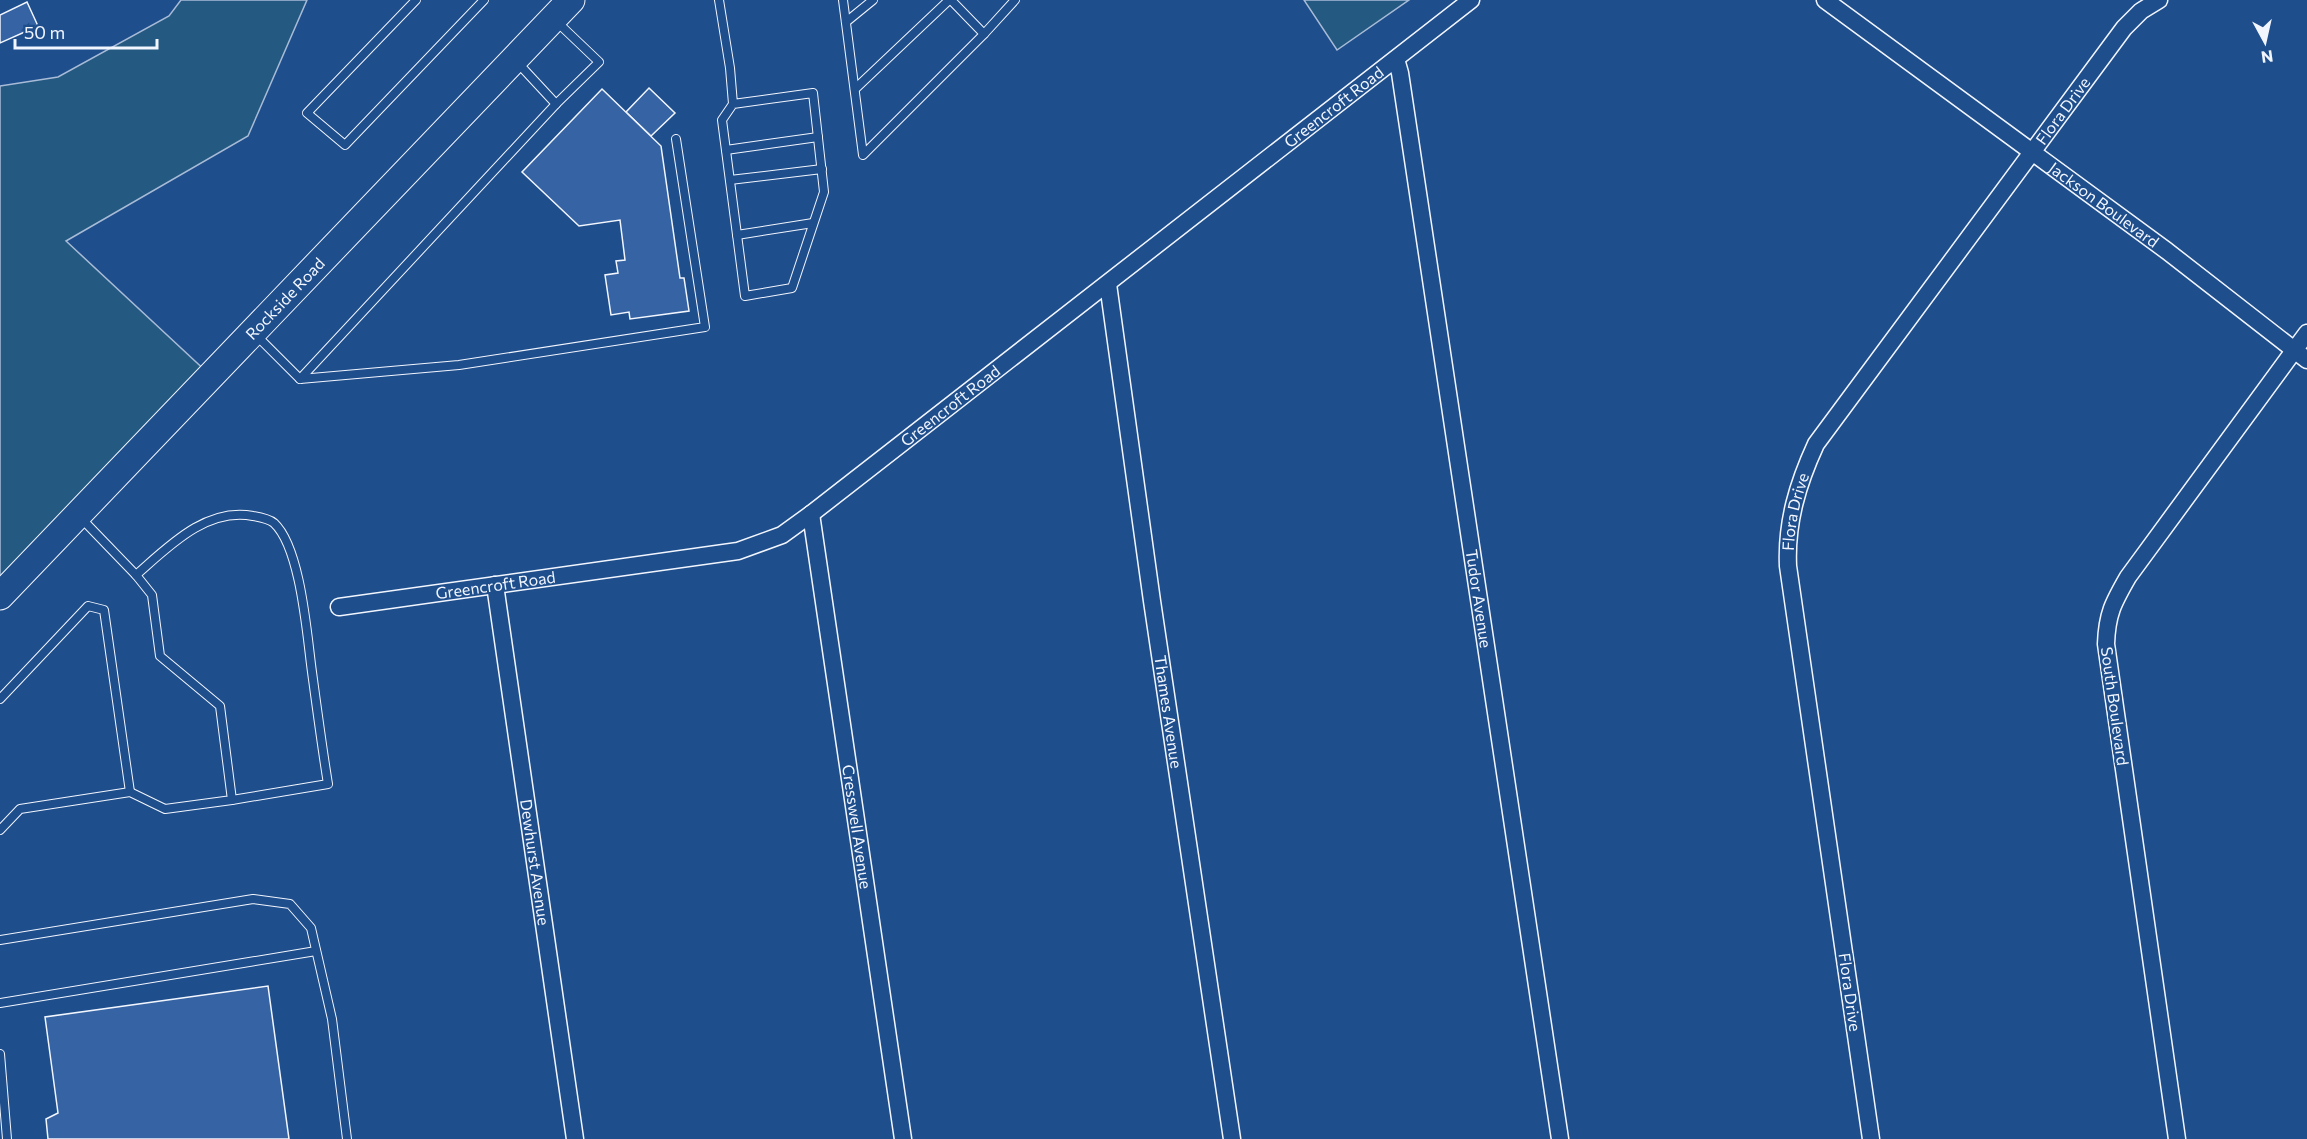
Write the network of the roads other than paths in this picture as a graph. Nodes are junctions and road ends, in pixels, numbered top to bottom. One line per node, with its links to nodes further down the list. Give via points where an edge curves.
1 (416, 0): 2 (lane, via 307,113 345,145)
2 (484, 0)
3 (719, 0): 18 (lane)
4 (843, 0): 12 (lane)
5 (873, 0): 12 (lane)
6 (950, 0): 13 (lane); 16 (lane)
7 (1015, 0): 13 (lane)
8 (1472, 0): 14 (street, Greencroft Road)
9 (1825, 0): 22 (street, Jackson Boulevard)
10 (2159, 0): 22 (street, Flora Drive, via 2124,28)
11 (562, 9): 15 (main road, Rockside Road); 17 (lane, via 599,62)
12 (846, 22): 16 (lane)
13 (984, 34): 16 (lane, via 863,155)
14 (1395, 59): 27 (street, Greencroft Road); 51 (street, Tudor Avenue)
15 (514, 60): 17 (lane); 28 (main road, Rockside Road)
16 (855, 89)
17 (556, 104): 31 (lane)
18 (733, 104): 19 (lane, via 813,93); 21 (lane, via 722,120)
19 (818, 137): 21 (lane); 23 (lane)
20 (676, 139): 31 (lane, via 705,327 459,365)
21 (726, 150): 24 (lane)
22 (2030, 153): 30 (street, Jackson Boulevard, via 2167,251); 52 (street, Flora Drive, via 1816,444 1802,474 1790,521 1788,566)
23 (822, 169): 24 (lane); 25 (lane, via 824,192)
24 (730, 180): 26 (lane)
25 (813, 223): 26 (lane); 26 (lane, via 792,288 745,297)
26 (737, 235)
27 (1108, 284): 33 (street, Greencroft Road); 50 (street, Thames Avenue)
28 (252, 331): 31 (lane); 32 (main road, Rockside Road)
29 (2307, 333): 30 (street, South Boulevard)
30 (2301, 355): 53 (street, South Boulevard, via 2128,577 2107,620 2106,644)
31 (300, 379)
32 (77, 514): 34 (lane); 36 (main road, Rockside Road)
33 (811, 514): 35 (street, Greencroft Road, via 782,535 738,551); 49 (street, Cresswell Avenue)
34 (136, 575): 40 (lane, via 152,595 160,656 220,705); 40 (lane, via 183,534 222,516 244,514 263,518 274,523 285,541 300,588 328,784)
35 (495, 585): 37 (street, Greencroft Road); 48 (street, Dewhurst Avenue)
36 (0, 596)
37 (339, 607)
38 (0, 699): 39 (lane, via 88,606 104,610)
39 (130, 792): 40 (lane, via 165,809); 41 (lane, via 20,809)
40 (232, 800)
41 (0, 830)
42 (0, 940): 43 (lane, via 253,898 290,904 311,928)
43 (316, 951): 44 (lane); 47 (lane, via 332,1019)
44 (0, 1003)
45 (0, 1054): 46 (lane)
46 (8, 1139)
47 (347, 1139)
48 (575, 1139)
49 (903, 1139)
50 (1232, 1139)
51 (1560, 1139)
52 (1871, 1139)
53 (2177, 1139)

